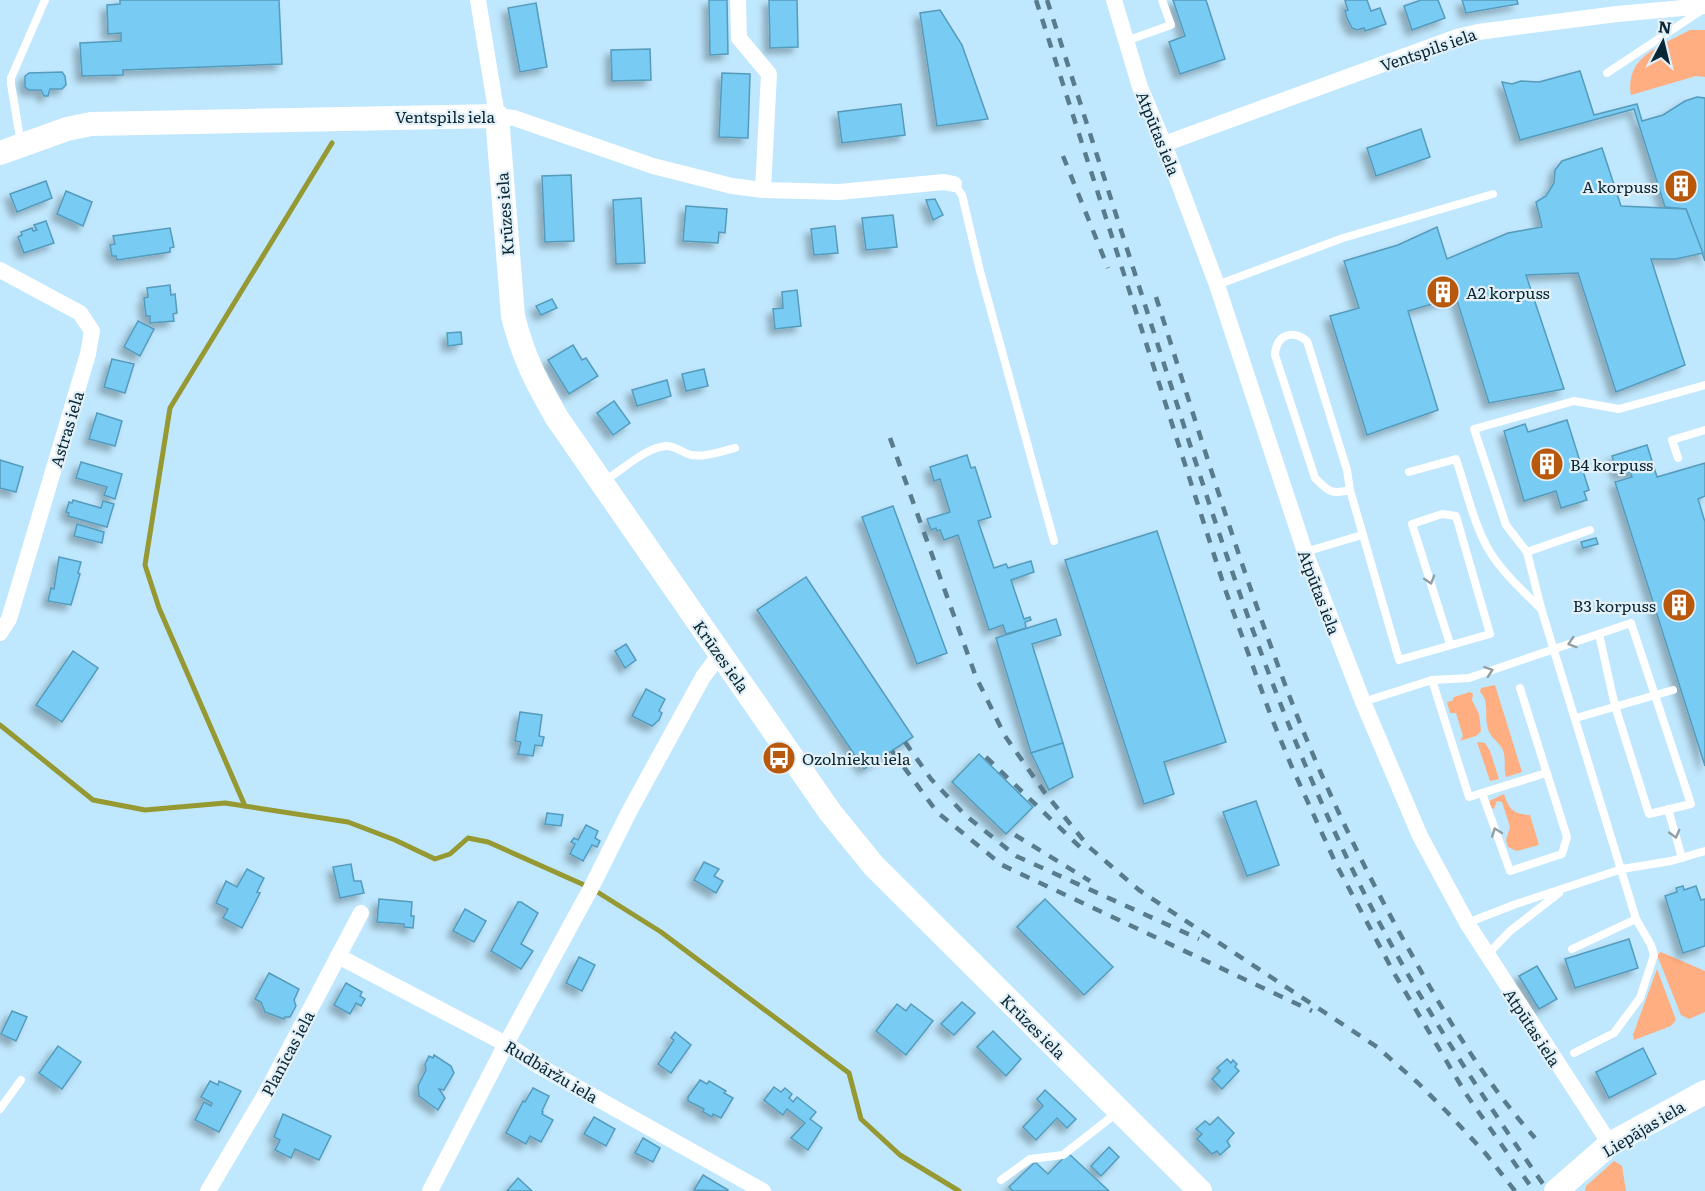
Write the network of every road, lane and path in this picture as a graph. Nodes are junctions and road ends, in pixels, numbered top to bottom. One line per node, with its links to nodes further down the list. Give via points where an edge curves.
1 (45, 0): 12 (lane, via 12,78)
2 (478, 0): 10 (street, Krūzes iela)
3 (738, 0): 14 (street, via 739,38 769,74)
4 (1114, 0): 8 (street, Atpūtas iela)
5 (1162, 0): 8 (lane, via 1171,25)
6 (1616, 7): 7 (street, Ventspils iela); 11 (street, Ventspils iela, via 1457,37)
7 (1705, 7): 9 (lane)
8 (1126, 41): 11 (street, Atpūtas iela)
9 (1607, 73)
10 (497, 116): 12 (street, Ventspils iela, via 91,124); 14 (street, Ventspils iela, via 514,118 692,177); 23 (street, Krūzes iela, via 509,283 519,342 557,418)
11 (1164, 144): 17 (street, Atpūtas iela)
12 (10, 149)
13 (954, 184): 14 (street, Ventspils iela, via 839,192); 27 (lane, via 962,195)
14 (763, 189)
15 (1493, 194): 17 (lane, via 1343,238)
16 (0, 270): 31 (street, Astras iela, via 80,313 92,331 9,619)
17 (1216, 285): 28 (street, Atpūtas iela)
18 (1705, 385): 29 (lane, via 1619,409 1574,401 1474,429 1506,525)
19 (1705, 430): 21 (lane, via 1672,440)
20 (735, 448): 23 (lane, via 690,455 678,448 658,448)
21 (1678, 458)
22 (1409, 472): 30 (lane, via 1456,459 1490,553)
23 (602, 483): 35 (street, Krūzes iela)
24 (1350, 490): 24 (lane, via 1329,491 1315,478 1275,355 1279,341 1288,335 1295,334 1307,341); 26 (lane)
25 (1590, 530): 29 (lane)
26 (1362, 535): 28 (lane); 33 (lane, via 1399,660)
27 (1054, 541)
28 (1305, 552): 40 (street, Atpūtas iela)
29 (1527, 552): 30 (lane)
30 (1541, 609): 34 (lane)
31 (0, 633)
32 (1599, 634): 34 (lane, one-way to 34); 39 (lane, via 1631,623); 41 (lane)
33 (1450, 644): 33 (lane, one-way to 33, via 1490,634 1456,516 1443,514 1412,524)
34 (1553, 649): 36 (lane, one-way to 34, via 1469,678); 42 (lane)
35 (720, 654): 56 (street, via 703,677 630,810); 61 (street, Krūzes iela, via 830,812 874,866)
36 (1432, 680): 40 (lane); 44 (lane, via 1469,797)
37 (1520, 688): 43 (lane)
38 (1672, 690): 39 (lane)
39 (1656, 694): 41 (lane); 45 (lane, via 1691,804)
40 (1363, 702): 52 (street, Atpūtas iela, via 1420,836)
41 (1615, 706): 42 (lane); 45 (lane, via 1649,814)
42 (1576, 718): 48 (lane)
43 (1546, 773): 44 (lane); 44 (lane, one-way to 44, via 1567,837 1562,854 1510,871)
44 (1482, 793)
45 (1668, 809): 47 (lane, one-way to 47)
46 (1705, 851): 47 (lane)
47 (1682, 858): 48 (lane)
48 (1622, 869): 49 (lane); 51 (lane)
49 (1565, 888): 52 (lane); 55 (lane, via 1510,931)
50 (361, 913): 54 (street, Planīcas iela)
51 (1636, 919): 53 (lane); 57 (lane, via 1654,955 1640,998 1614,1033)
52 (1467, 922): 55 (street, Atpūtas iela)
53 (1572, 949)
54 (338, 956): 56 (street, Rudbāržu iela); 64 (street, Planīcas iela, via 266,1093)
55 (1487, 956): 62 (street, Atpūtas iela)
56 (506, 1044): 65 (street); 66 (street, Rudbāržu iela)
57 (1574, 1053)
58 (21, 1080): 60 (lane)
59 (1705, 1092): 62 (street, Liepājas iela)
60 (0, 1109)
61 (1119, 1111): 63 (lane, via 1063,1155 1030,1159); 67 (street, Krūzes iela)
62 (1611, 1144): 68 (street, Liepājas iela)
63 (1001, 1180)
64 (208, 1191)
65 (430, 1191)
66 (763, 1191)
67 (1200, 1191)
68 (1556, 1191)

